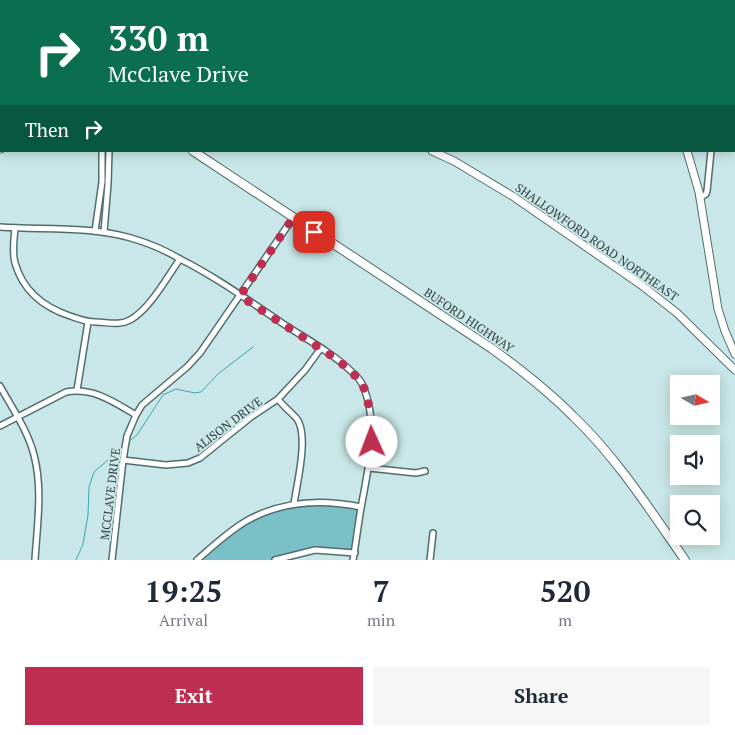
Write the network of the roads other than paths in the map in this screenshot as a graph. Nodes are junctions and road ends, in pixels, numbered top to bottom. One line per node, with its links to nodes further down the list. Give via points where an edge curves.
1 (102, 152): 11 (street, via 102,182)
2 (109, 152): 12 (street)
3 (194, 152): 8 (main road, BUFORD HIGHWAY)
4 (434, 152): 18 (street, SHALLOWFORD ROAD NORTHEAST, via 514,197 640,284 677,313)
5 (688, 152): 7 (street)
6 (711, 152): 7 (street, via 707,191)
7 (700, 198): 17 (street, via 718,309)
8 (293, 218): 14 (street, MCCLAVE DRIVE); 38 (main road, BUFORD HIGHWAY, via 488,346 538,384 609,455)
9 (0, 228): 10 (street)
10 (15, 228): 11 (street); 15 (street, via 15,262 33,296 44,305)
11 (95, 231): 12 (street)
12 (104, 232): 13 (street, via 132,238)
13 (180, 258): 14 (street); 15 (street, via 145,307 128,322)
14 (240, 296): 16 (street); 22 (street, MCCLAVE DRIVE, via 200,353 142,405)
15 (88, 322): 20 (street)
16 (321, 348): 21 (street, ALISON DRIVE); 26 (street, via 353,372 364,388 372,428)
17 (735, 354)
18 (735, 370)
19 (0, 386): 23 (street)
20 (78, 390): 22 (street, via 107,398); 23 (street, via 66,392)
21 (278, 399): 25 (street, ALISON DRIVE, via 200,458 176,465); 28 (street, via 301,428 302,447)
22 (136, 415): 25 (street, MCCLAVE DRIVE)
23 (16, 416): 24 (street); 32 (street, via 34,456 38,481)
24 (0, 426)
25 (123, 460): 33 (street, MCCLAVE DRIVE)
26 (369, 468): 27 (street); 29 (street)
27 (425, 472)
28 (294, 504): 29 (street, via 317,502); 34 (street, via 247,520)
29 (361, 507): 31 (street)
30 (433, 533): 37 (street)
31 (354, 553): 35 (street, via 315,550); 36 (street)
32 (35, 560)
33 (112, 560)
34 (196, 560)
35 (275, 560)
36 (354, 560)
37 (430, 560)
38 (685, 560)

